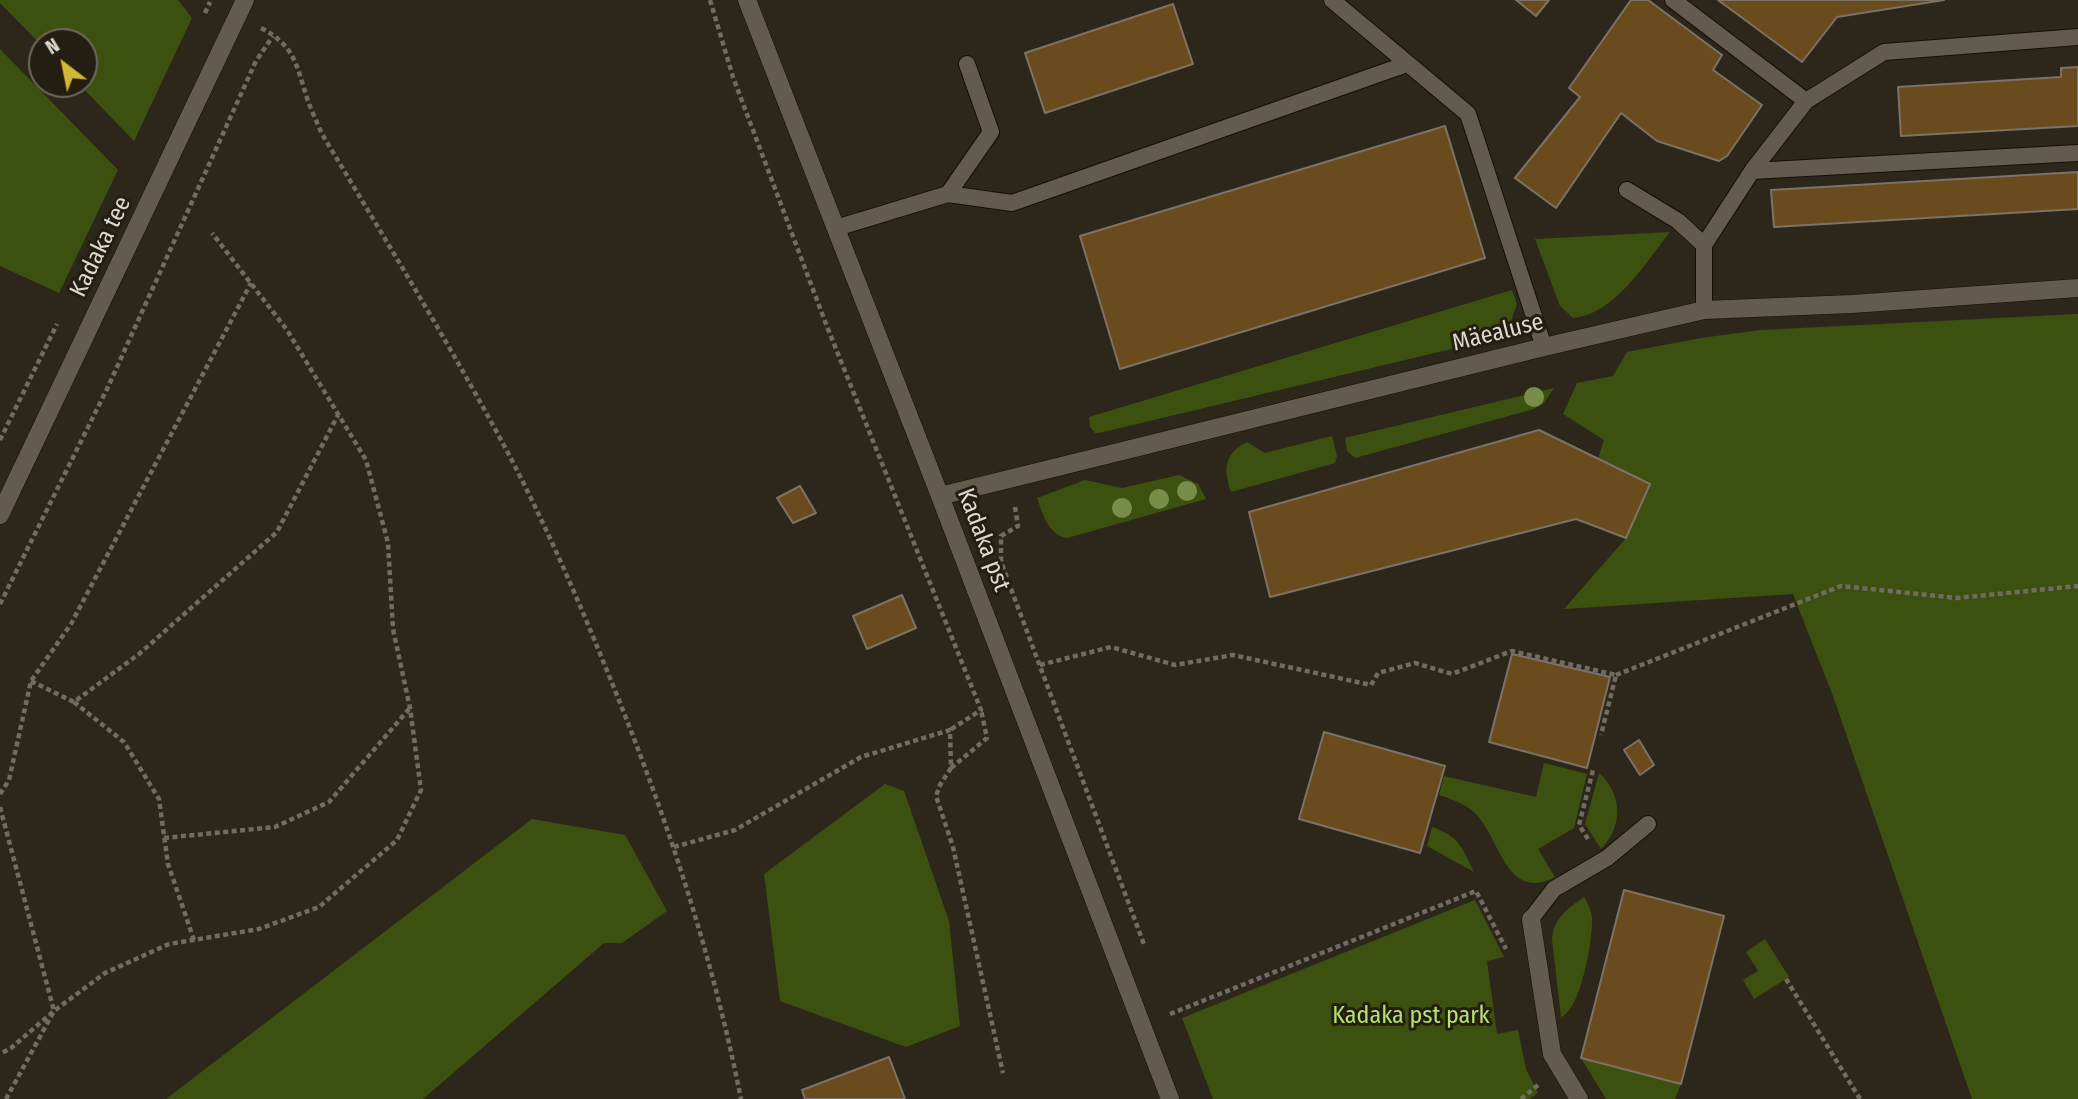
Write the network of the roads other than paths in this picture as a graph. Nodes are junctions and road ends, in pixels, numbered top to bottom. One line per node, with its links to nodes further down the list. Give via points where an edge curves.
1 (747, 0): 13 (street, Kadaka pst)
2 (1332, 0): 7 (lane)
3 (1673, 0): 8 (lane)
4 (241, 8): 19 (street, Kadaka tee)
5 (2078, 37): 8 (lane, via 1884,52)
6 (967, 64): 12 (lane, via 991,132)
7 (1407, 64): 12 (lane, via 1012,204); 17 (lane, via 1468,114)
8 (1806, 101): 10 (lane)
9 (2078, 153): 10 (lane)
10 (1752, 172): 14 (lane)
11 (1627, 190): 14 (lane, via 1678,221)
12 (948, 194): 13 (lane)
13 (836, 228): 18 (street, Kadaka pst)
14 (1704, 244): 16 (lane)
15 (2078, 288): 16 (street, Mäealuse)
16 (1704, 310): 17 (street, Mäealuse)
17 (1544, 347): 18 (street, Mäealuse)
18 (940, 496): 22 (street, Kadaka pst)
19 (0, 514)
20 (1648, 824): 21 (lane, via 1601,861 1554,889)
21 (1531, 919): 23 (street, via 1552,1054)
22 (1170, 1099)
23 (1579, 1099)

